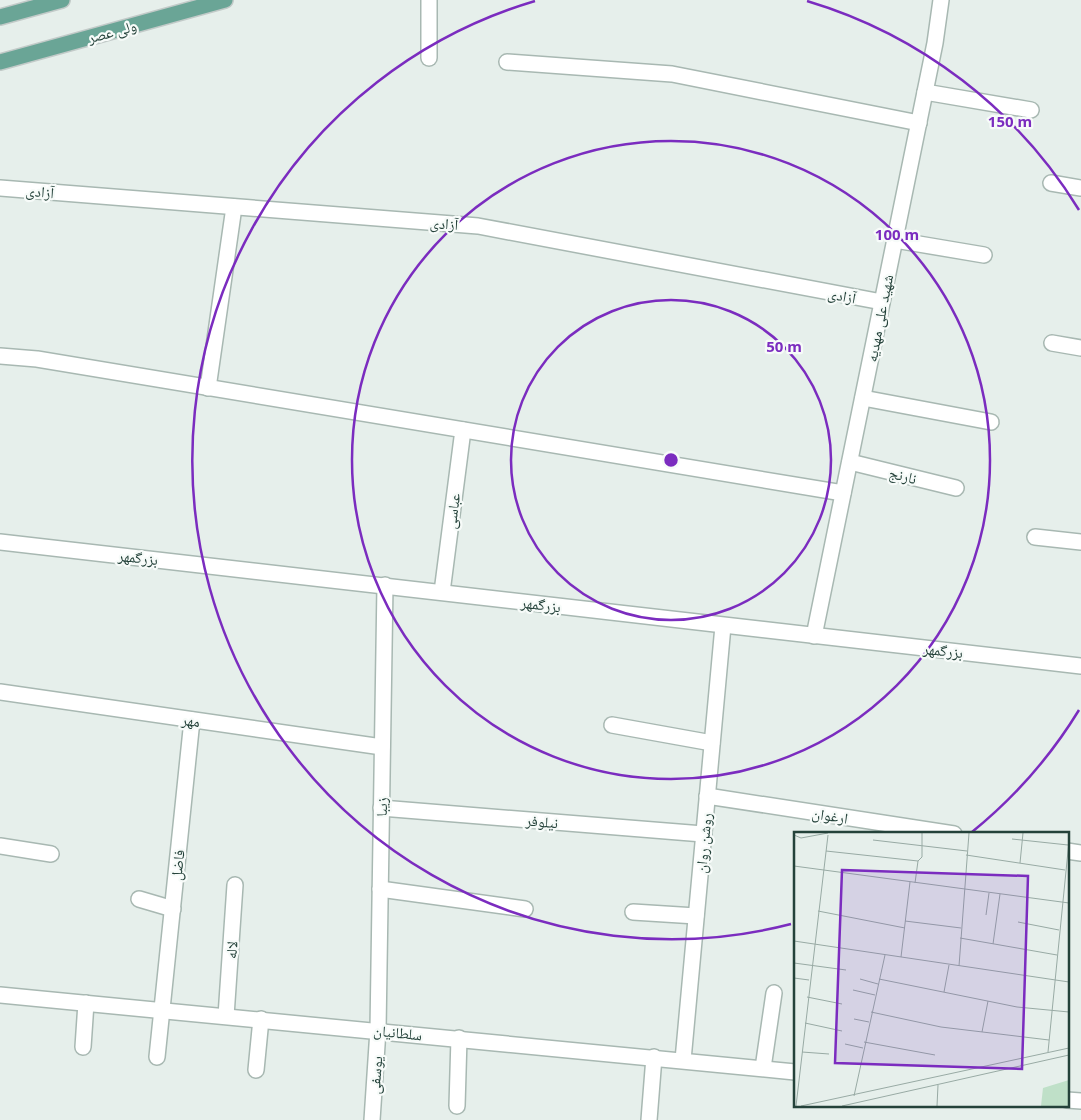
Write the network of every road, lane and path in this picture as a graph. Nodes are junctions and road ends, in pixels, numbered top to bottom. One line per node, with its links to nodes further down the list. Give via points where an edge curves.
1 (62, 0): 5 (main road)
2 (225, 0): 7 (main road, ولی عصر)
3 (429, 0): 6 (street)
4 (940, 0): 9 (street, شهید علی مهدیه)
5 (0, 16)
6 (429, 58)
7 (0, 62)
8 (507, 62): 11 (street, via 672,74)
9 (925, 92): 10 (street); 11 (street, شهید علی مهدیه)
10 (1031, 110)
11 (919, 123): 16 (street, شهید علی مهدیه)
12 (1051, 183): 14 (street)
13 (0, 188): 15 (street, آزادی)
14 (1081, 188)
15 (234, 206): 18 (street, آزادی, via 478,226); 22 (street)
16 (895, 240): 17 (street); 18 (street, شهید علی مهدیه)
17 (984, 255)
18 (882, 302): 23 (street, شهید علی مهدیه)
19 (1052, 343): 20 (street)
20 (1081, 348)
21 (0, 356): 22 (street, via 37,359)
22 (208, 388): 25 (street)
23 (863, 398): 24 (street); 26 (street, شهید علی مهدیه)
24 (991, 422)
25 (463, 430): 28 (street); 33 (street, عباسی)
26 (850, 462): 27 (street, نارنج); 28 (street, شهید علی مهدیه)
27 (956, 488)
28 (844, 493): 35 (street, شهید علی مهدیه)
29 (1035, 537): 31 (street)
30 (0, 542): 32 (street, بزرگمهر)
31 (1081, 542)
32 (385, 585): 33 (street, بزرگمهر); 41 (street, زیبا)
33 (442, 592): 34 (street, بزرگمهر)
34 (723, 626): 35 (street, بزرگمهر); 40 (street, روشن روان)
35 (814, 636): 36 (street, بزرگمهر)
36 (1081, 666)
37 (0, 692): 38 (street, مهر)
38 (192, 720): 41 (street, مهر); 53 (street, فاضل)
39 (612, 725): 40 (street)
40 (712, 743): 42 (street, روشن روان)
41 (382, 747): 43 (street, زیبا)
42 (707, 796): 44 (street, ارغوان); 45 (street, روشن روان)
43 (381, 808): 45 (street, نیلوفر); 51 (street, زیبا)
44 (941, 832)
45 (704, 834): 56 (street, روشن روان)
46 (0, 846): 49 (street)
47 (1068, 851): 48 (street)
48 (1081, 853)
49 (51, 854)
50 (235, 885): 61 (street, لاله)
51 (380, 889): 54 (street); 63 (street, زیبا)
52 (139, 899): 53 (street)
53 (173, 909): 60 (street, فاضل)
54 (525, 909)
55 (633, 912): 56 (street)
56 (696, 916): 68 (street, روشن روان)
57 (774, 993): 69 (street)
58 (0, 995): 59 (street, سلطانیان)
59 (86, 1003): 60 (street, سلطانیان); 65 (street)
60 (162, 1010): 61 (street, سلطانیان); 66 (street, فاضل)
61 (226, 1016): 62 (street, سلطانیان)
62 (261, 1019): 63 (street, سلطانیان); 70 (street)
63 (378, 1030): 64 (street, سلطانیان); 75 (street, یوسفی)
64 (459, 1038): 67 (street, سلطانیان); 74 (street)
65 (83, 1048)
66 (157, 1057)
67 (654, 1057): 68 (street, سلطانیان); 76 (street)
68 (683, 1060): 69 (street, سلطانیان)
69 (764, 1068): 71 (street, سلطانیان)
70 (256, 1070)
71 (794, 1072)
72 (1068, 1100): 73 (street)
73 (1081, 1101)
74 (457, 1106)
75 (372, 1120)
76 (649, 1120)

